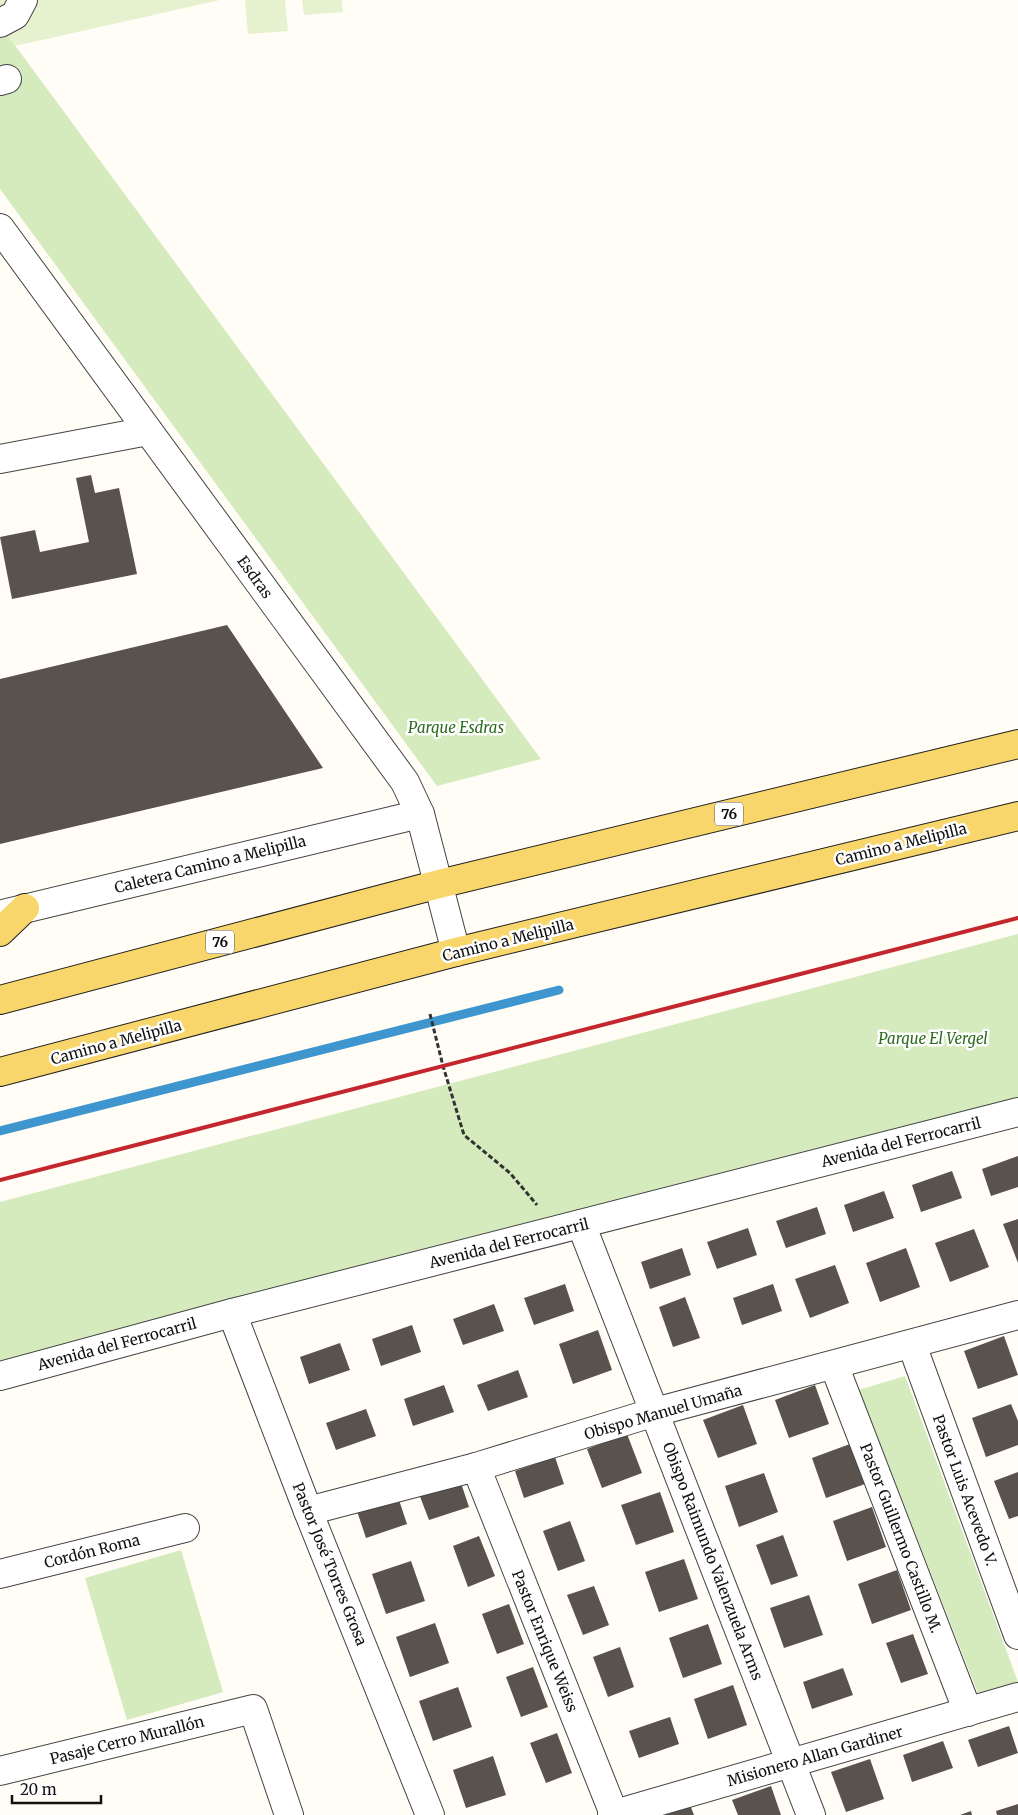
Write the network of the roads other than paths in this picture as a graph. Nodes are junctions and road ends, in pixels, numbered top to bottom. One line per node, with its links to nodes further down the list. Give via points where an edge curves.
1 (23, 0): 2 (street, via 15,15)
2 (0, 23)
3 (0, 228): 4 (street, Esdras)
4 (10, 257): 5 (street, Esdras)
5 (148, 431): 6 (street); 8 (street, Esdras, via 405,782)
6 (0, 459)
7 (1018, 744): 10 (main road, 76)
8 (420, 814): 10 (street, Esdras); 11 (street, Caletera Camino a Melipilla)
9 (1018, 816): 13 (main road, Camino a Melipilla)
10 (439, 884): 13 (street, Esdras); 14 (main road, 76)
11 (13, 912): 12 (main road)
12 (0, 932)
13 (456, 952): 15 (main road, Camino a Melipilla)
14 (0, 1000)
15 (0, 1072)
16 (1018, 1112): 17 (street, Avenida del Ferrocarril)
17 (570, 1227): 18 (street, Avenida del Ferrocarril); 23 (street, Obispo Raimundo Valenzuela Arms)
18 (232, 1313): 22 (street, Avenida del Ferrocarril); 25 (street, Pastor José Torres Grosa)
19 (1018, 1316): 20 (street, Obispo Manuel Umaña)
20 (912, 1345): 21 (street, Obispo Manuel Umaña); 28 (street, Pastor Luis Acevedo V.)
21 (834, 1365): 23 (street, Obispo Manuel Umaña); 30 (street, Pastor Guillermo Castillo M.)
22 (0, 1376)
23 (655, 1412): 24 (street, Obispo Manuel Umaña); 31 (street, Obispo Raimundo Valenzuela Arms)
24 (476, 1467): 25 (street, Obispo Manuel Umaña); 35 (street, Pastor Enrique Weiss)
25 (308, 1511): 34 (street, Pastor José Torres Grosa)
26 (185, 1528): 27 (street, Cordón Roma)
27 (0, 1574)
28 (1018, 1635)
29 (1018, 1697): 30 (street, Misionero Allan Gardiner)
30 (968, 1712): 31 (street, Misionero Allan Gardiner)
31 (791, 1763): 35 (street, Misionero Allan Gardiner); 36 (street, Obispo Raimundo Valenzuela Arms)
32 (0, 1771): 33 (street, Pasaje Cerro Murallón, via 253,1709)
33 (289, 1815)
34 (430, 1815)
35 (613, 1815)
36 (811, 1815)

